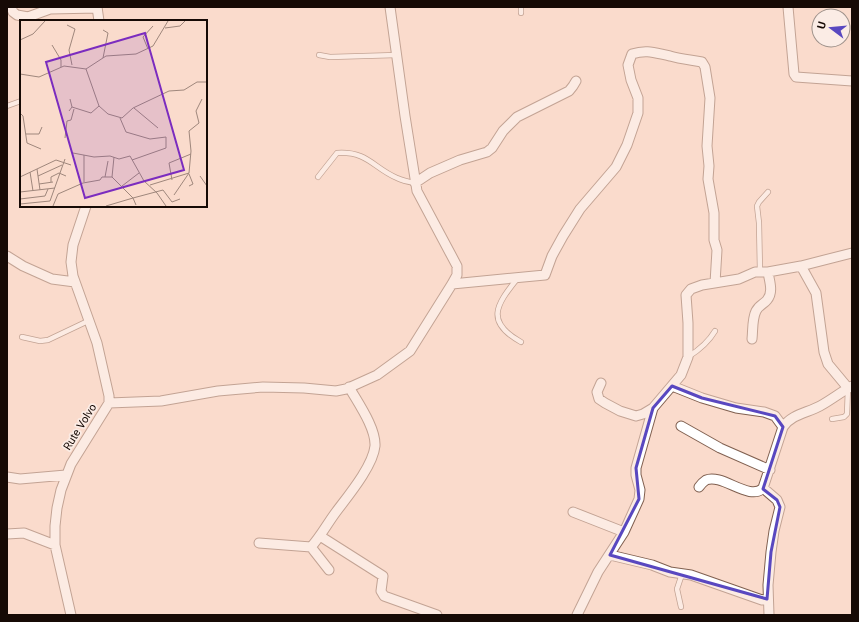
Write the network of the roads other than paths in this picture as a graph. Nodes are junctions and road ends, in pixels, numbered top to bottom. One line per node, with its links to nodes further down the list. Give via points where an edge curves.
1 (11, 7): 5 (street, via 17,15 28,17 50,9)
2 (390, 7): 9 (street)
3 (521, 7): 6 (lane)
4 (788, 7): 11 (street, via 796,77)
5 (97, 8): 7 (street)
6 (521, 13)
7 (99, 20)
8 (319, 55): 9 (lane)
9 (397, 55): 15 (street)
10 (576, 81): 15 (street, via 569,91 517,116 492,148 430,173)
11 (852, 81)
12 (20, 101): 13 (lane)
13 (7, 106)
14 (318, 177): 15 (lane, via 337,153 342,153 366,158 398,179)
15 (415, 183): 25 (street, via 457,266 457,275)
16 (768, 192): 21 (lane, via 757,206)
17 (86, 207): 23 (street, Rute Volvo, via 73,245 71,262)
18 (852, 253): 20 (street)
19 (7, 256): 23 (street, via 52,279)
20 (801, 266): 21 (street); 35 (street, via 816,293 828,364)
21 (764, 272): 24 (street); 29 (street, via 771,288 770,295 758,306)
22 (517, 279): 24 (street, via 545,275 552,256 580,209 616,167 638,113 638,98 628,65 632,54 641,51 702,62 705,67 710,108 707,126 708,179 717,250); 25 (street); 30 (lane, via 499,304 497,321 510,337)
23 (75, 282): 26 (street, Rute Volvo)
24 (715, 282): 31 (street, via 691,289 686,295)
25 (452, 284): 34 (street, via 410,351 378,375)
26 (88, 321): 28 (lane, via 48,340); 36 (street, Rute Volvo, via 97,343)
27 (715, 331): 31 (lane, via 704,345)
28 (22, 337)
29 (752, 339)
30 (520, 342)
31 (688, 357): 33 (street, via 680,376)
32 (601, 383): 37 (street, via 597,392 599,399 620,411 636,416)
33 (672, 386): 37 (street); 40 (street, via 736,408 775,416)
34 (349, 387): 36 (street, via 336,391 262,387 218,391 161,401); 49 (street, via 374,435 375,446 371,460)
35 (850, 388): 38 (lane, via 847,414); 40 (street, via 819,407 796,415)
36 (109, 403): 42 (street, Rute Volvo)
37 (653, 408): 47 (street, via 636,468 639,499)
38 (832, 419)
39 (681, 426): 41 (street, via 720,448)
40 (783, 428): 41 (street)
41 (770, 470): 45 (street)
42 (66, 475): 43 (street, via 20,479); 51 (street, Rute Volvo, via 57,508)
43 (7, 477)
44 (699, 487): 45 (street, via 704,481 711,479 749,492 757,492)
45 (763, 488): 56 (street, via 777,500 780,507 772,545)
46 (573, 512): 47 (street)
47 (624, 532): 53 (street)
48 (7, 534): 51 (street, via 24,533)
49 (320, 536): 52 (street); 59 (street, via 383,576 381,591 384,596)
50 (259, 543): 52 (street)
51 (55, 545): 58 (street, Rute Volvo)
52 (311, 547): 54 (street)
53 (610, 555): 55 (street); 60 (street, via 598,572)
54 (329, 570)
55 (682, 574): 56 (street, via 762,600); 57 (lane, via 678,589)
56 (767, 599): 61 (street)
57 (680, 607)
58 (72, 615)
59 (437, 615)
60 (577, 615)
61 (769, 615)

